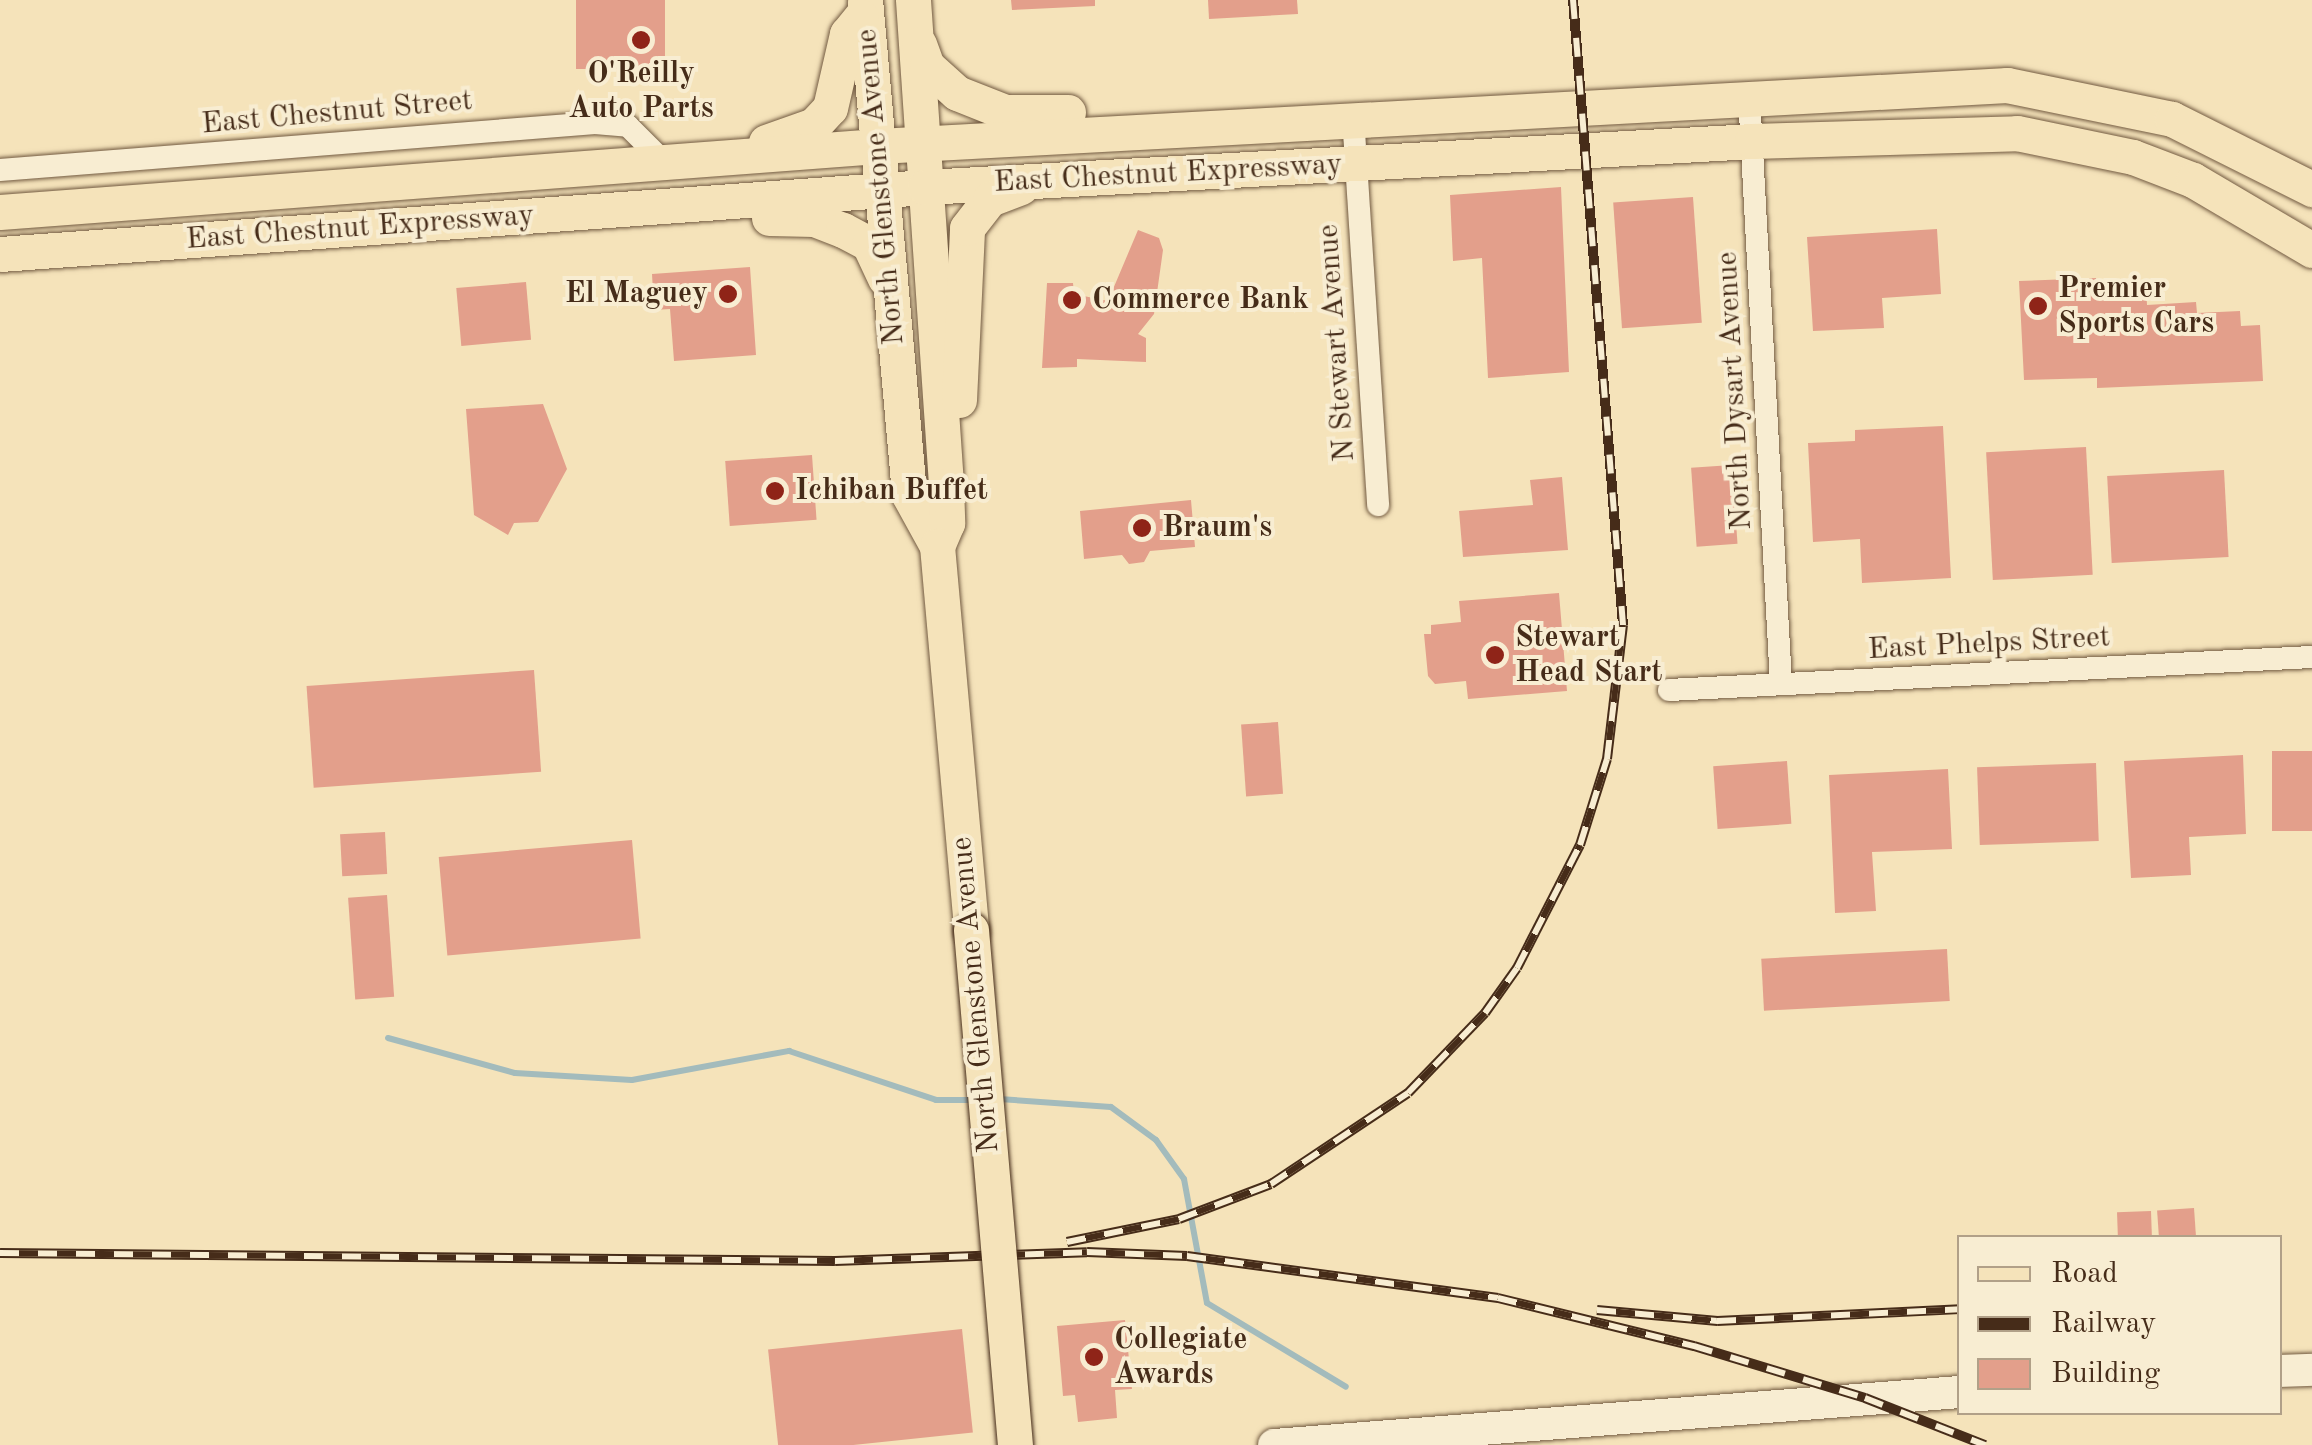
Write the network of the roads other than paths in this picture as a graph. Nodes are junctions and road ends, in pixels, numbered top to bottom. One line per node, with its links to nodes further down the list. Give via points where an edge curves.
1 (865, 6): 7 (main road, North Glenstone Avenue); 8 (main road, via 847,34 838,90 814,125)
2 (914, 17): 4 (main road, via 940,83 1006,112 1303,106); 6 (main road, North Glenstone Avenue)
3 (1750, 95): 4 (main road, East Chestnut Expressway); 5 (street, North Dysart Avenue); 14 (main road, East Chestnut Expressway, via 1928,86 2057,91 2172,119)
4 (1353, 116): 6 (main road, East Chestnut Expressway); 10 (street, N Stewart Avenue)
5 (1752, 141): 10 (main road, East Chestnut Expressway); 18 (main road, East Chestnut Expressway, via 2018,133 2074,143 2193,180); 25 (street, North Dysart Avenue)
6 (924, 144): 7 (main road, East Chestnut Expressway); 13 (main road, North Glenstone Avenue)
7 (878, 146): 8 (main road, East Chestnut Expressway); 15 (main road, North Glenstone Avenue)
8 (713, 159): 9 (main road, East Chestnut Expressway)
9 (664, 162): 11 (street, East Chestnut Street, via 628,126 595,123); 16 (main road, East Chestnut Expressway)
10 (1356, 165): 12 (main road, East Chestnut Expressway); 22 (street, N Stewart Avenue)
11 (0, 170)
12 (1036, 181): 13 (main road, East Chestnut Expressway); 21 (main road, via 990,200 967,228 958,424)
13 (925, 187): 15 (main road, East Chestnut Expressway); 21 (main road, North Glenstone Avenue)
14 (2312, 189)
15 (882, 190): 17 (main road, East Chestnut Expressway); 20 (main road, North Glenstone Avenue)
16 (0, 212)
17 (410, 224): 19 (main road, East Chestnut Expressway); 20 (main road, via 475,236 814,220 869,244)
18 (2312, 250)
19 (0, 254)
20 (891, 299): 23 (main road, North Glenstone Avenue, via 909,495)
21 (946, 486): 23 (main road, North Glenstone Avenue, via 946,523)
22 (1378, 505)
23 (937, 546): 30 (main road, North Glenstone Avenue, bridge)
24 (2312, 657): 25 (street, East Phelps Street)
25 (1781, 684): 26 (street, East Phelps Street)
26 (1668, 690)
27 (2312, 1370): 28 (main road)
28 (2282, 1372)
29 (1957, 1392): 31 (main road)
30 (1015, 1445)
31 (1274, 1445)

